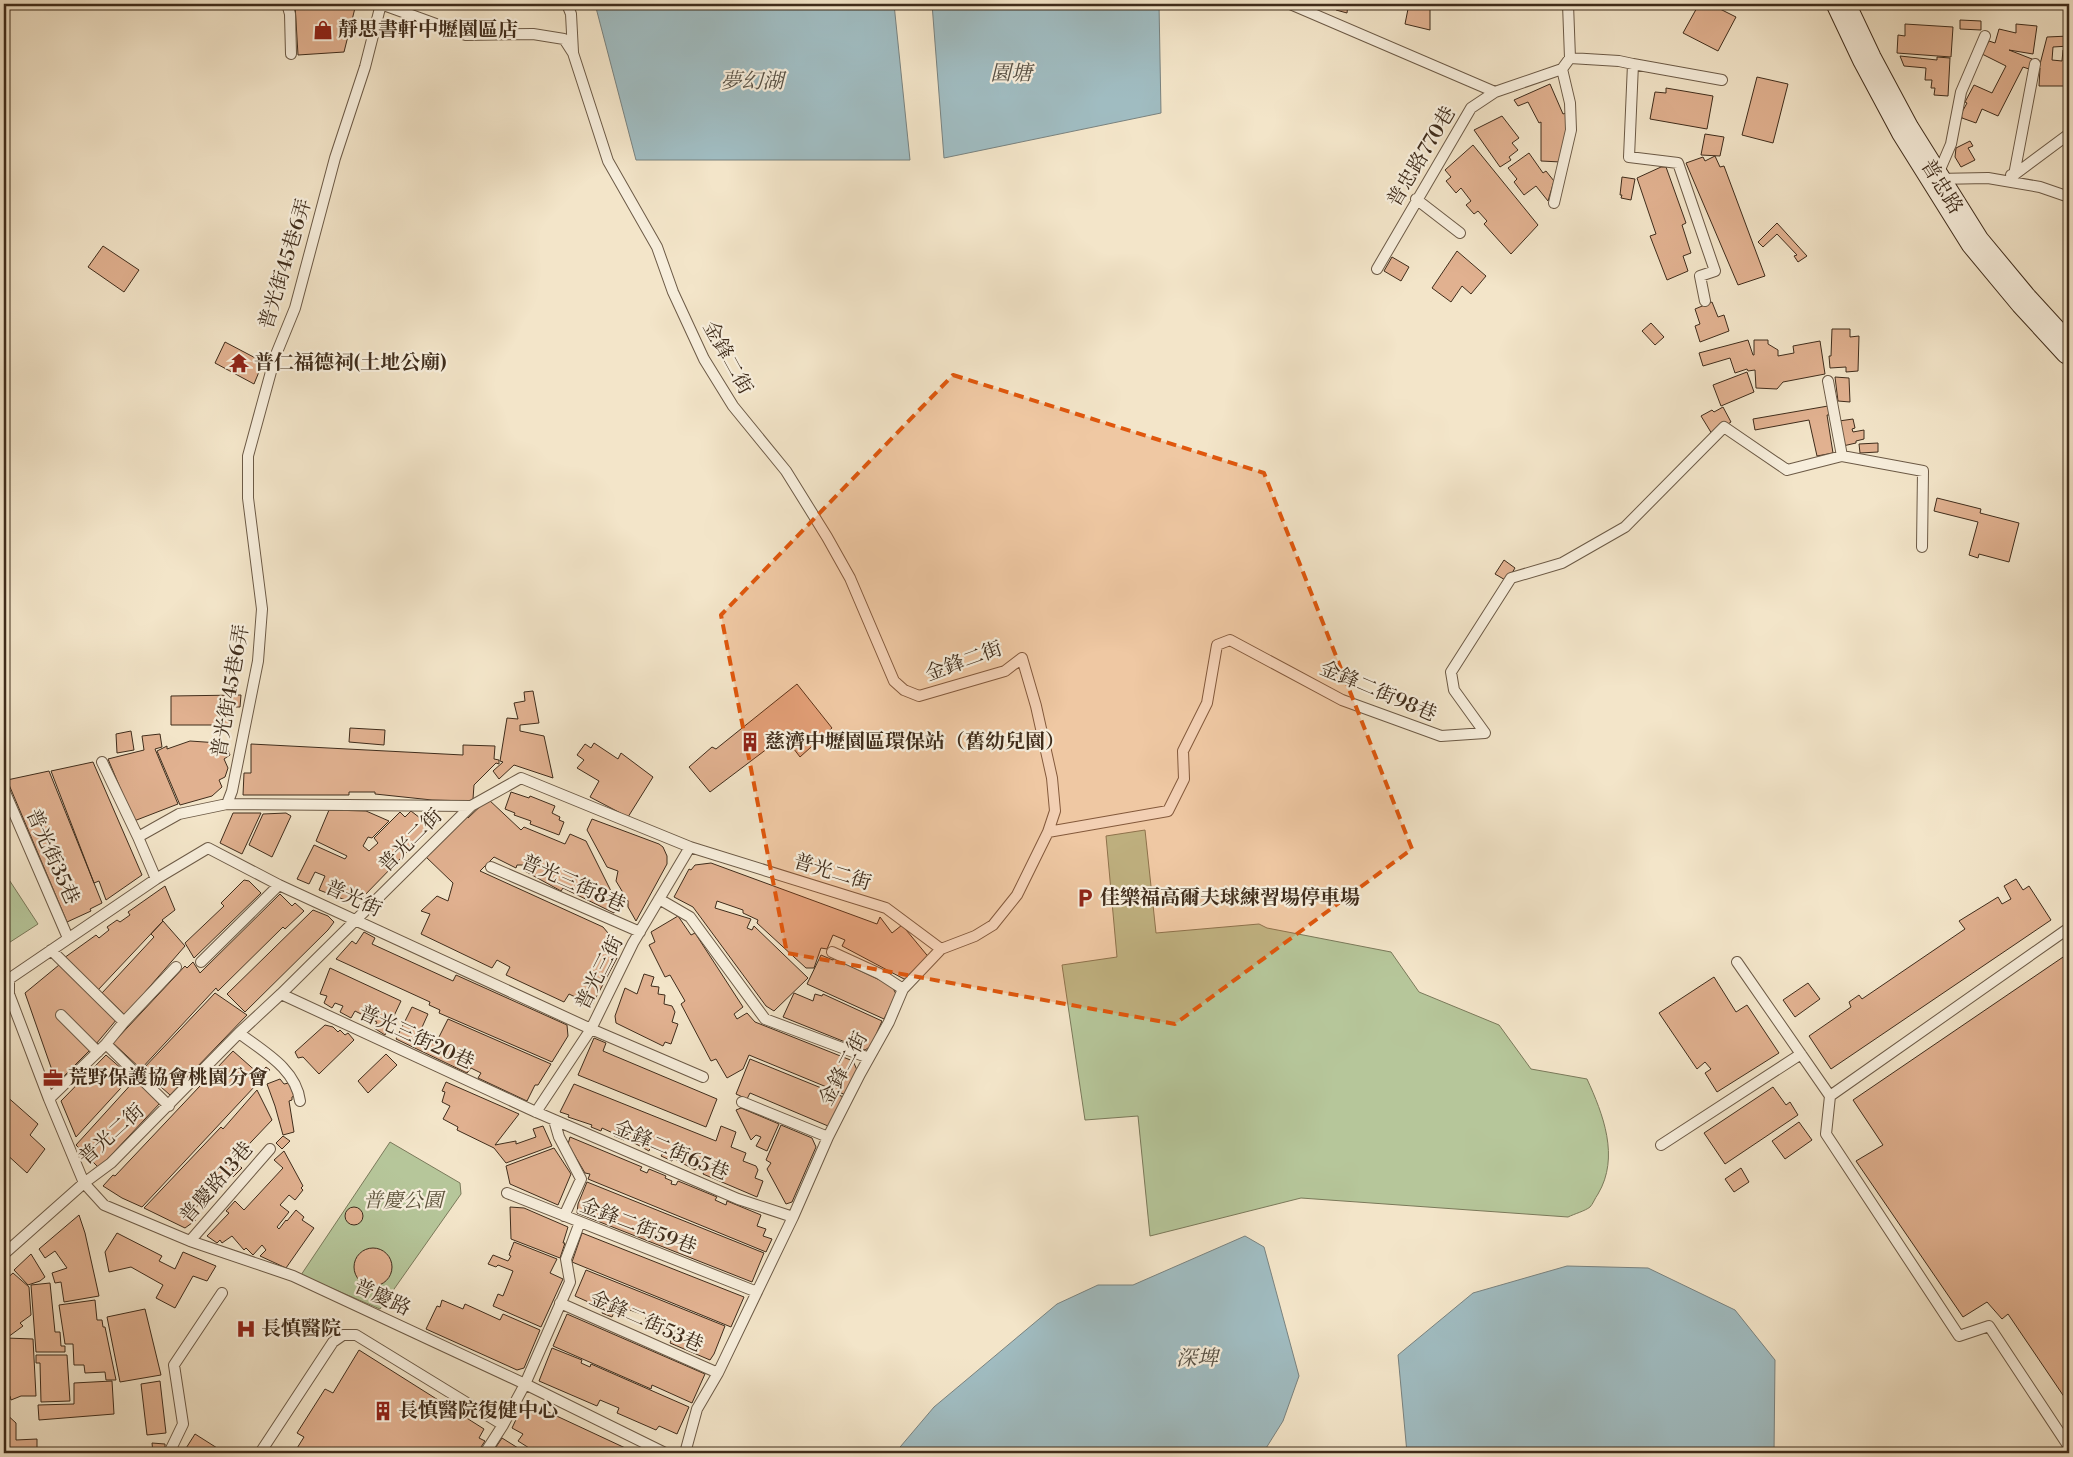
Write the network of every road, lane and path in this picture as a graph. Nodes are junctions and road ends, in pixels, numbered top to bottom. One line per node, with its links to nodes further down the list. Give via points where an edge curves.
1 (288, 4): 9 (lane)
2 (381, 4): 8 (lane, via 466,35 533,34 564,39); 32 (lane, 普光街45巷6弄, via 295,308 275,357 248,456 248,498 262,609 258,661)
3 (567, 4): 8 (lane, via 571,14)
4 (1290, 4): 15 (lane)
5 (1568, 4): 10 (lane)
6 (1841, 4): 19 (street, 普忠路, via 1867,60)
7 (1985, 36): 19 (lane, via 1961,92 1951,144)
8 (573, 53): 34 (lane, 金鋒二街, via 608,161 656,247 704,359 733,406 786,471 827,537 850,578 894,681 904,690 919,696 1005,671 1022,658 1052,778 1055,812)
9 (291, 54)
10 (1570, 58): 11 (lane); 13 (lane)
11 (1633, 64): 14 (lane); 25 (lane, via 1629,157 1678,163 1715,271 1700,276)
12 (2035, 64): 17 (lane)
13 (1562, 69): 15 (lane, 普忠路770巷); 22 (lane, via 1570,103 1571,130)
14 (1722, 80)
15 (1495, 92): 21 (lane, 普忠路770巷, via 1471,108)
16 (2069, 134): 17 (lane)
17 (2014, 175): 18 (lane)
18 (1988, 178): 19 (lane); 20 (lane, via 2040,187)
19 (1936, 179): 26 (street, 普忠路, via 1975,242)
20 (2069, 197)
21 (1416, 199): 23 (lane); 24 (lane, 普忠路770巷)
22 (1554, 203)
23 (1460, 232)
24 (1377, 269)
25 (1705, 301)
26 (2069, 350)
27 (1828, 382): 28 (lane)
28 (1842, 456): 29 (lane, 金鋒二街98巷, via 1923,471); 34 (lane, 金鋒二街98巷, via 1787,470 1724,427 1625,527 1562,563 1511,578 1452,672 1454,690 1485,733 1441,736 1360,707 1230,640 1218,645 1207,703 1184,751 1184,779 1168,811)
29 (1922, 547)
30 (102, 762): 35 (lane)
31 (4, 790): 44 (lane, 普光街35巷)
32 (227, 804): 33 (lane); 35 (lane, via 179,814)
33 (471, 806): 36 (lane, 普光二街, via 521,778); 41 (lane, 普光二街)
34 (1048, 832): 45 (lane, 金鋒二街, via 1017,895 993,925)
35 (138, 837): 38 (lane)
36 (690, 847): 40 (lane, 普光三街); 45 (lane, 普光二街, via 886,908)
37 (491, 867): 43 (lane, 普光三街8巷)
38 (156, 879): 39 (lane, 普光街, via 208,848); 44 (lane, 普光街)
39 (279, 885): 41 (lane, 普光街); 48 (lane)
40 (659, 899): 43 (lane, 普光三街); 59 (lane, via 690,917 765,1019)
41 (357, 920): 52 (lane, 普光二街); 55 (lane, 普光街)
42 (2069, 928): 61 (lane)
43 (640, 932): 55 (lane, 普光三街)
44 (68, 938): 46 (lane, 普光街)
45 (941, 949): 51 (lane, 金鋒二街)
46 (51, 950): 54 (lane); 62 (lane, 普光街, via 9,979 9,994)
47 (832, 952): 51 (lane)
48 (200, 962)
49 (1737, 962): 58 (lane)
50 (176, 968): 54 (lane)
51 (904, 989): 59 (lane, 金鋒二街)
52 (281, 994): 56 (lane, 普光二街); 66 (lane, 普光三街20巷)
53 (61, 1015): 57 (lane)
54 (124, 1022): 57 (lane)
55 (591, 1029): 60 (lane, 普光街); 66 (lane, 普光三街)
56 (240, 1033): 63 (lane, via 287,1070 298,1088); 65 (lane, 普光二街)
57 (102, 1048): 62 (lane); 65 (lane)
58 (1801, 1054): 61 (lane); 69 (lane)
59 (869, 1058): 68 (lane, 金鋒二街)
60 (703, 1077)
61 (1830, 1096): 84 (lane, via 1826,1134 1959,1336 1988,1326)
62 (49, 1099): 71 (lane)
63 (300, 1101)
64 (742, 1102): 68 (lane)
65 (169, 1106): 71 (lane, 普光二街, via 111,1164)
66 (536, 1112): 67 (lane, 金鋒二街65巷)
67 (554, 1120): 73 (lane, via 559,1138 581,1179); 74 (lane, 金鋒二街65巷, via 738,1199)
68 (828, 1137): 74 (lane, 金鋒二街)
69 (1661, 1145)
70 (270, 1149): 76 (lane, 普慶路13巷)
71 (84, 1183): 76 (lane, 普慶路, via 104,1204); 77 (lane, 普光二街)
72 (507, 1193): 73 (lane, 金鋒二街59巷)
73 (564, 1216): 75 (lane, 金鋒二街59巷)
74 (793, 1217): 78 (lane, 金鋒二街)
75 (580, 1222): 78 (lane, 金鋒二街59巷); 80 (lane, via 566,1259 570,1282)
76 (190, 1241): 82 (lane, 普慶路, via 293,1276)
77 (4, 1254)
78 (757, 1292): 81 (lane, 金鋒二街)
79 (222, 1293): 85 (lane, via 174,1365 183,1424)
80 (560, 1303): 81 (lane, 金鋒二街53巷); 82 (lane)
81 (718, 1373): 89 (lane, 金鋒二街, via 697,1408)
82 (525, 1384): 83 (lane); 88 (lane, 普慶路)
83 (503, 1425): 86 (lane, via 356,1334 343,1335 333,1342); 87 (lane)
84 (2069, 1447)
85 (169, 1453)
86 (260, 1453)
87 (485, 1453)
88 (665, 1453)
89 (685, 1453)

